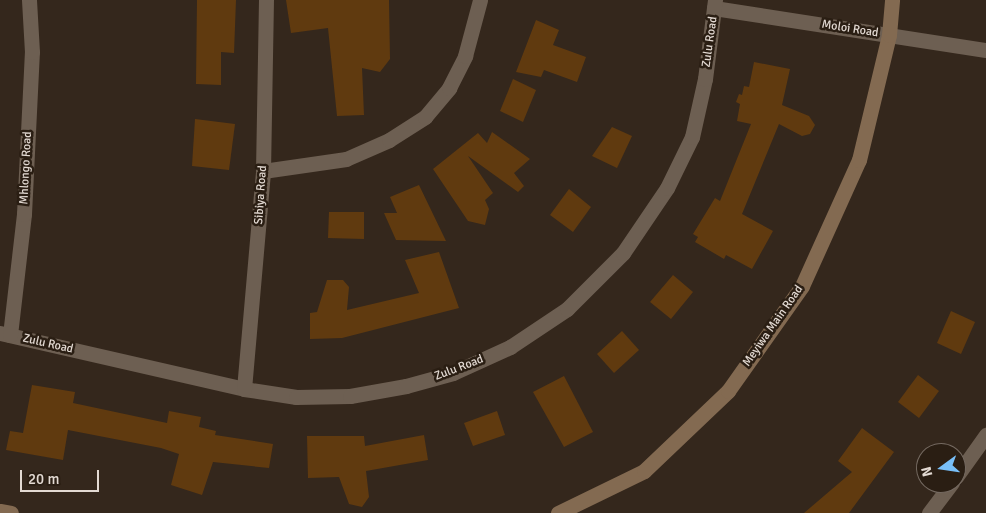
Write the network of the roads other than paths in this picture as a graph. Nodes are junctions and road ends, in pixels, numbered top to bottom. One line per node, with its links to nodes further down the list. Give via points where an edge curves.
1 (28, 0): 9 (street, Mhlongo Road, via 32,52 25,185)
2 (266, 0): 8 (street, Sibiya Road)
3 (480, 0): 8 (street, via 465,56 449,88 425,117 389,140 346,159)
4 (892, 0): 6 (street, Meyiwa Main Road)
5 (715, 4): 6 (street, Moloi Road); 10 (street, Zulu Road, via 705,78 692,137 667,188 623,253 567,309 510,347 453,372 406,386 350,396 296,397)
6 (889, 35): 7 (street, Moloi Road); 16 (street, Meyiwa Main Road, via 859,160 802,286 728,391 644,471)
7 (986, 50)
8 (264, 171): 10 (street, Sibiya Road)
9 (5, 334): 10 (street, Zulu Road)
10 (244, 388)
11 (986, 435): 12 (street)
12 (966, 464)
13 (944, 493): 17 (street)
14 (0, 511): 15 (street)
15 (10, 513)
16 (558, 513)
17 (929, 513)

